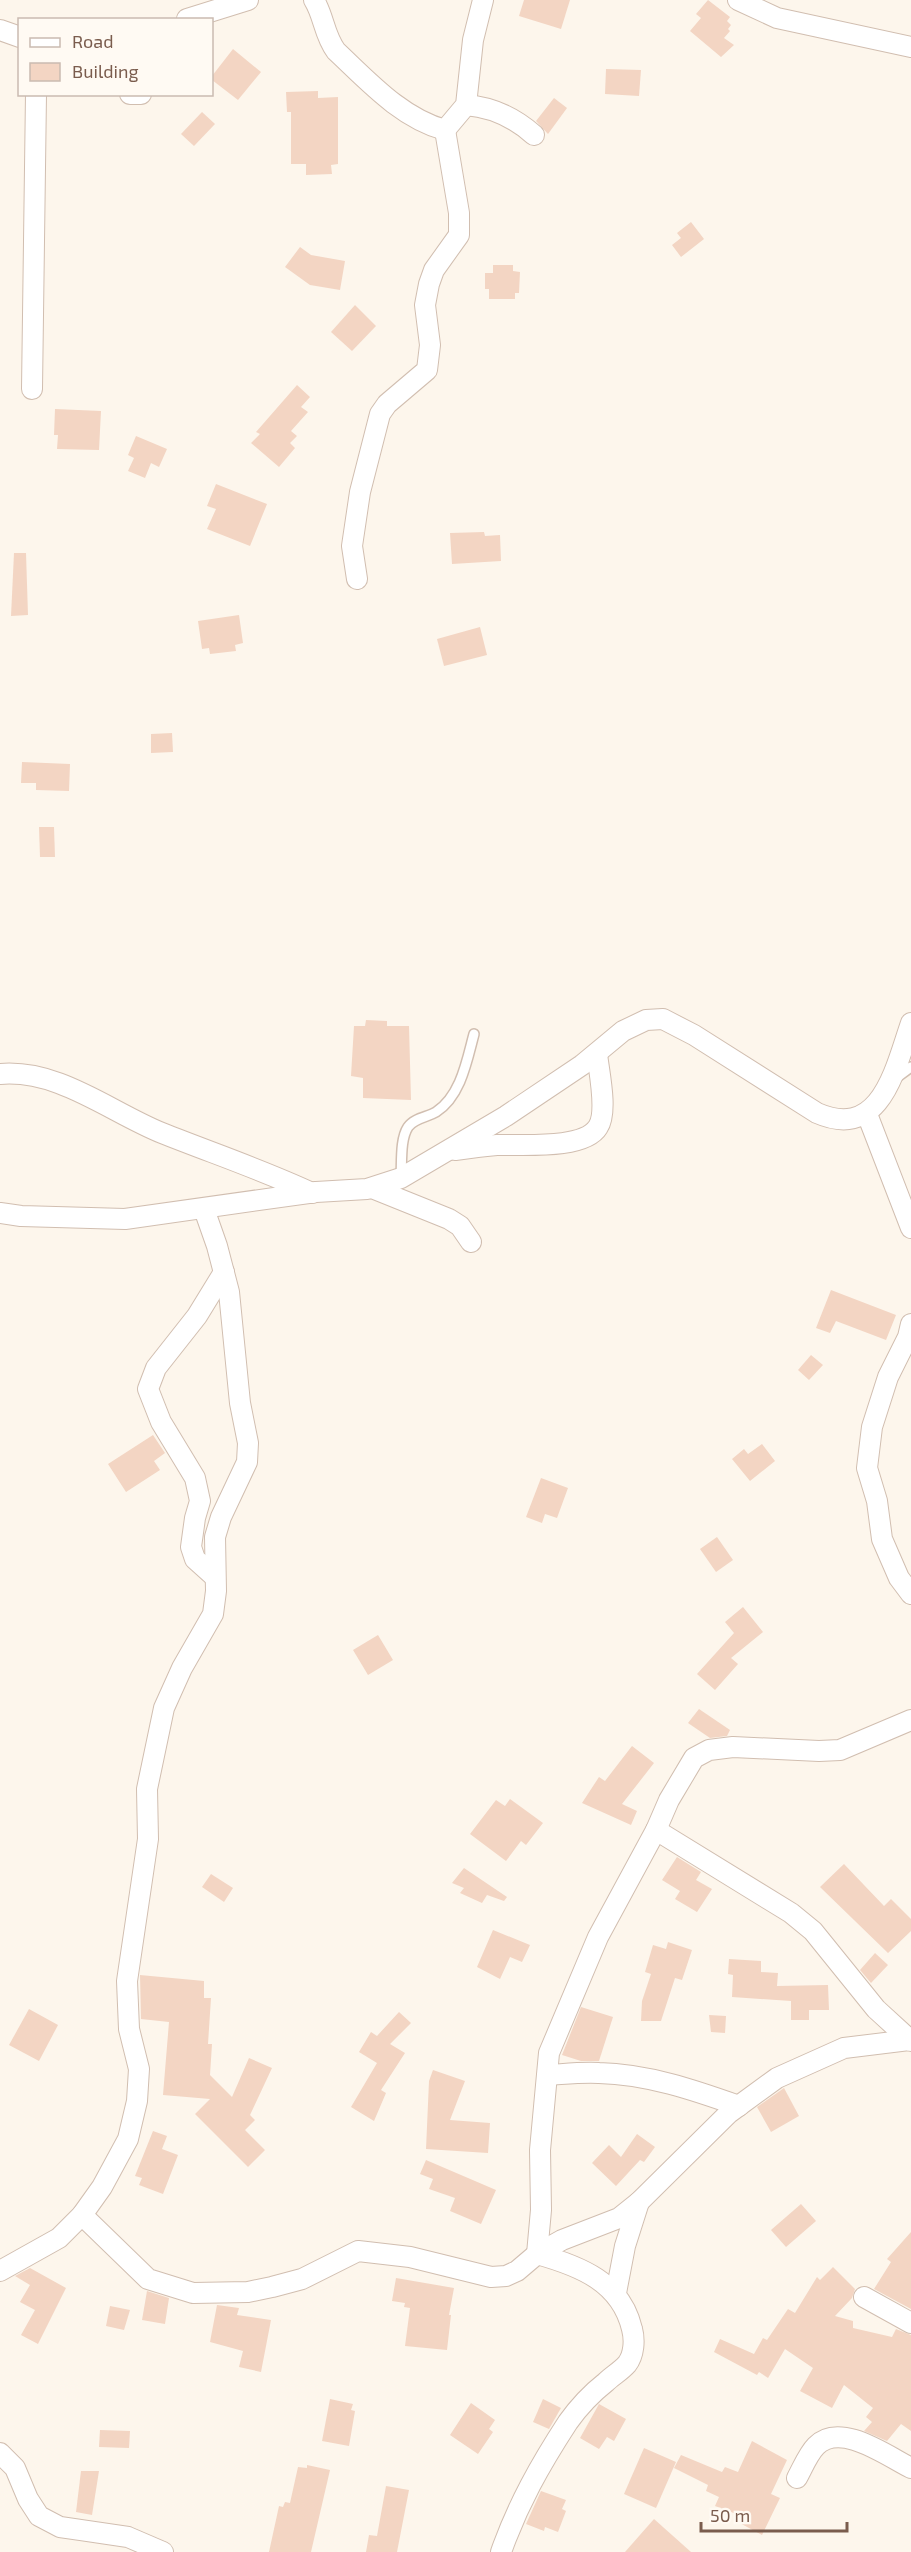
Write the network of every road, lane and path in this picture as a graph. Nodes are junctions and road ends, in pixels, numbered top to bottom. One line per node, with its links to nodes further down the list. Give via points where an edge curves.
1 (202, 0): 6 (street)
2 (248, 0): 7 (street)
3 (314, 0): 13 (street, via 328,41 336,51 397,106 430,126)
4 (483, 0): 12 (street, via 473,40)
5 (738, 0): 10 (street, via 777,18)
6 (188, 18)
7 (190, 18)
8 (0, 30): 9 (street)
9 (18, 36)
10 (911, 47)
11 (36, 96): 15 (street)
12 (466, 105): 13 (street); 14 (street, via 505,116)
13 (445, 130): 16 (street, via 459,235 434,270 429,284 425,305 430,345 427,370 380,414 360,492 352,546)
14 (534, 135)
15 (32, 389)
16 (357, 579)
17 (911, 1023): 22 (street)
18 (474, 1034): 25 (lane, via 462,1074 447,1102 407,1128)
19 (597, 1054): 23 (street, via 623,1031 646,1020 663,1019 817,1113 845,1121); 24 (street, via 506,1116); 24 (street, via 602,1118 594,1133 561,1143 480,1146)
20 (911, 1067): 22 (lane)
21 (0, 1074): 27 (street, via 30,1075 61,1085 164,1134 268,1172)
22 (891, 1081): 23 (street)
23 (867, 1114): 30 (street)
24 (444, 1152): 25 (street)
25 (401, 1178): 26 (street)
26 (372, 1188): 27 (street); 31 (street, via 449,1219 460,1226)
27 (312, 1193): 28 (street)
28 (204, 1209): 29 (street, via 125,1219); 32 (street)
29 (0, 1213)
30 (911, 1228)
31 (471, 1242)
32 (224, 1272): 34 (street, via 248,1443 247,1462 215,1537); 34 (street, via 197,1316 156,1368 148,1389 161,1422 195,1478 200,1501 191,1547 195,1559)
33 (911, 1324): 35 (street, via 872,1427 867,1468 882,1539 899,1578)
34 (215, 1577): 42 (street, via 213,1614 164,1708 147,1789 148,1839 127,1981 129,2029 139,2068 137,2101 129,2139)
35 (911, 1594)
36 (911, 1720): 37 (street, via 840,1750 709,1750 693,1758)
37 (656, 1830): 38 (street, via 813,1930 876,2009); 39 (street, via 598,1937 555,2036)
38 (910, 2040): 40 (street, via 844,2048 777,2078)
39 (548, 2075): 40 (street, via 599,2073 636,2077); 43 (street, via 540,2150)
40 (739, 2106): 41 (street)
41 (639, 2202): 43 (street, via 619,2218); 45 (street)
42 (82, 2215): 43 (street, via 148,2279 193,2293 249,2292 273,2287 321,2271 358,2251 410,2257 491,2277 517,2271); 44 (street, via 59,2238)
43 (537, 2254): 45 (street, via 569,2262)
44 (0, 2271)
45 (616, 2293): 52 (street, via 633,2331 634,2347 628,2363 570,2420 528,2485)
46 (864, 2297): 47 (street)
47 (911, 2323)
48 (0, 2453): 51 (street, via 15,2468 39,2516 60,2527 128,2537)
49 (911, 2468): 50 (street, via 855,2439 833,2436 816,2445)
50 (797, 2478)
51 (163, 2552)
52 (501, 2552)

